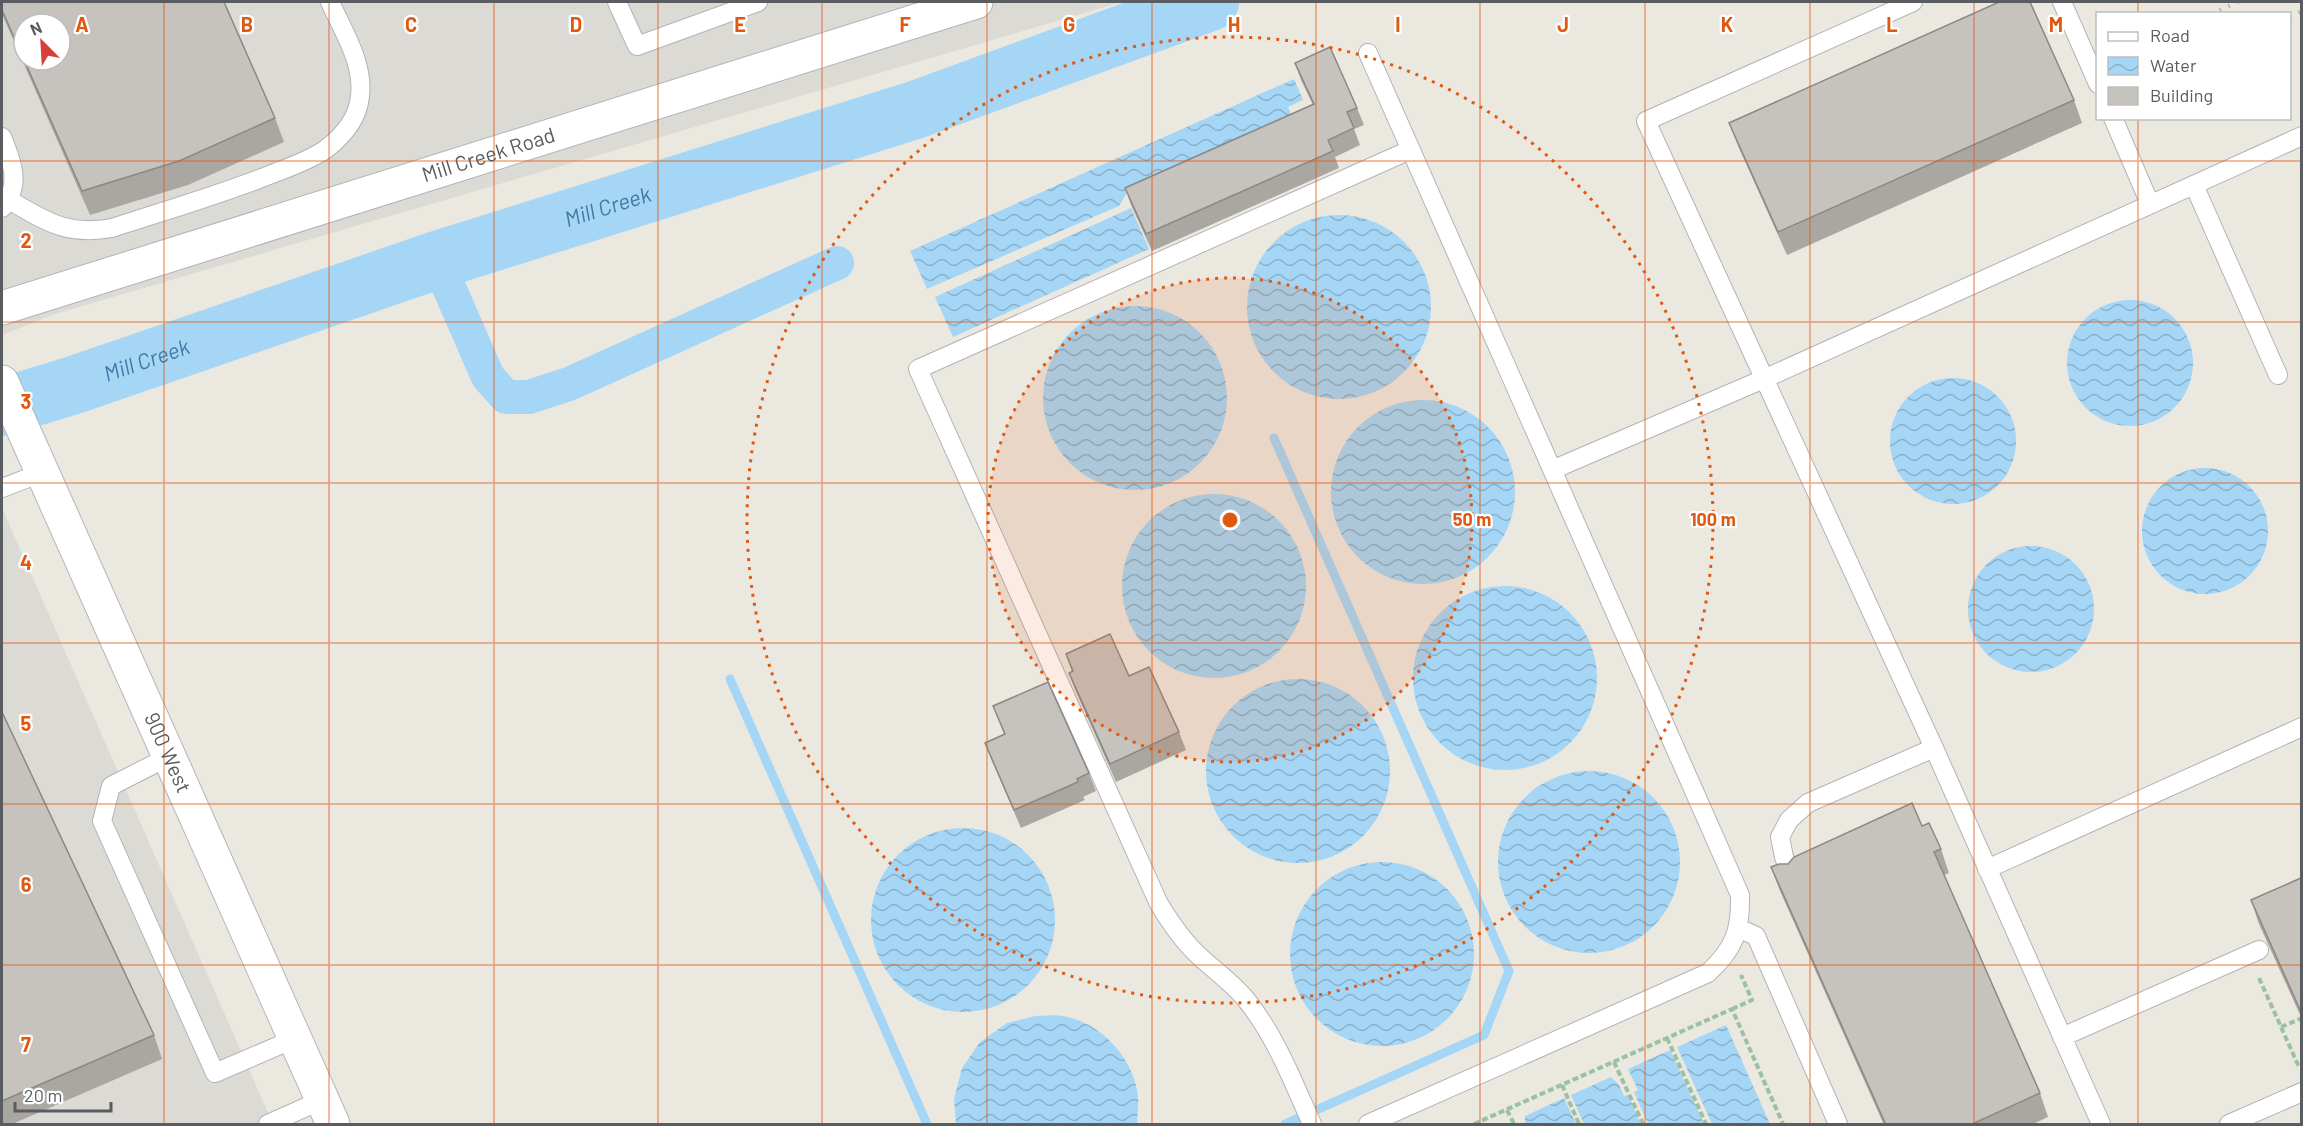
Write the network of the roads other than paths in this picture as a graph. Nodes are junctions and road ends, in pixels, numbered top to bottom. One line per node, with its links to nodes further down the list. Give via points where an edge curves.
1 (330, 2): 14 (lane, via 354,56 360,98 350,125 325,150 255,181 112,228 66,230)
2 (617, 2): 3 (lane, via 638,46)
3 (759, 2)
4 (976, 2): 16 (street, Mill Creek Road)
5 (1913, 2): 18 (lane, via 1646,121)
6 (2062, 2): 8 (lane)
7 (1368, 52): 12 (lane)
8 (2096, 82)
9 (2114, 120): 15 (lane)
10 (2301, 136): 13 (lane)
11 (2, 137): 14 (lane, via 14,175)
12 (1410, 150): 20 (lane); 35 (lane, via 918,369 1159,904 1183,940 1247,1001 1277,1045)
13 (2194, 185): 15 (lane); 17 (lane)
14 (5, 204)
15 (2150, 204): 18 (lane)
16 (2, 308)
17 (2278, 375)
18 (1766, 378): 20 (lane); 24 (lane)
19 (2, 382): 21 (street, 900 West)
20 (1552, 470): 28 (lane, via 1740,895)
21 (41, 473): 22 (lane); 25 (street, 900 West)
22 (2, 488)
23 (2301, 727): 26 (lane)
24 (1934, 748): 26 (lane); 27 (lane, via 1808,803 1789,820 1780,837)
25 (168, 757): 31 (street, 900 West); 31 (lane, via 111,786 102,821 190,1019 215,1073)
26 (1987, 869): 30 (lane)
27 (1792, 878)
28 (1738, 928): 36 (lane, via 1730,950 1708,973); 37 (lane, via 1756,936)
29 (2253, 953): 30 (lane)
30 (2062, 1037): 38 (lane)
31 (294, 1039): 33 (street, 900 West)
32 (2301, 1092): 39 (lane)
33 (327, 1112): 34 (lane)
34 (268, 1125)
35 (1312, 1125)
36 (1368, 1125)
37 (1838, 1125)
38 (2101, 1125)
39 (2229, 1125)

